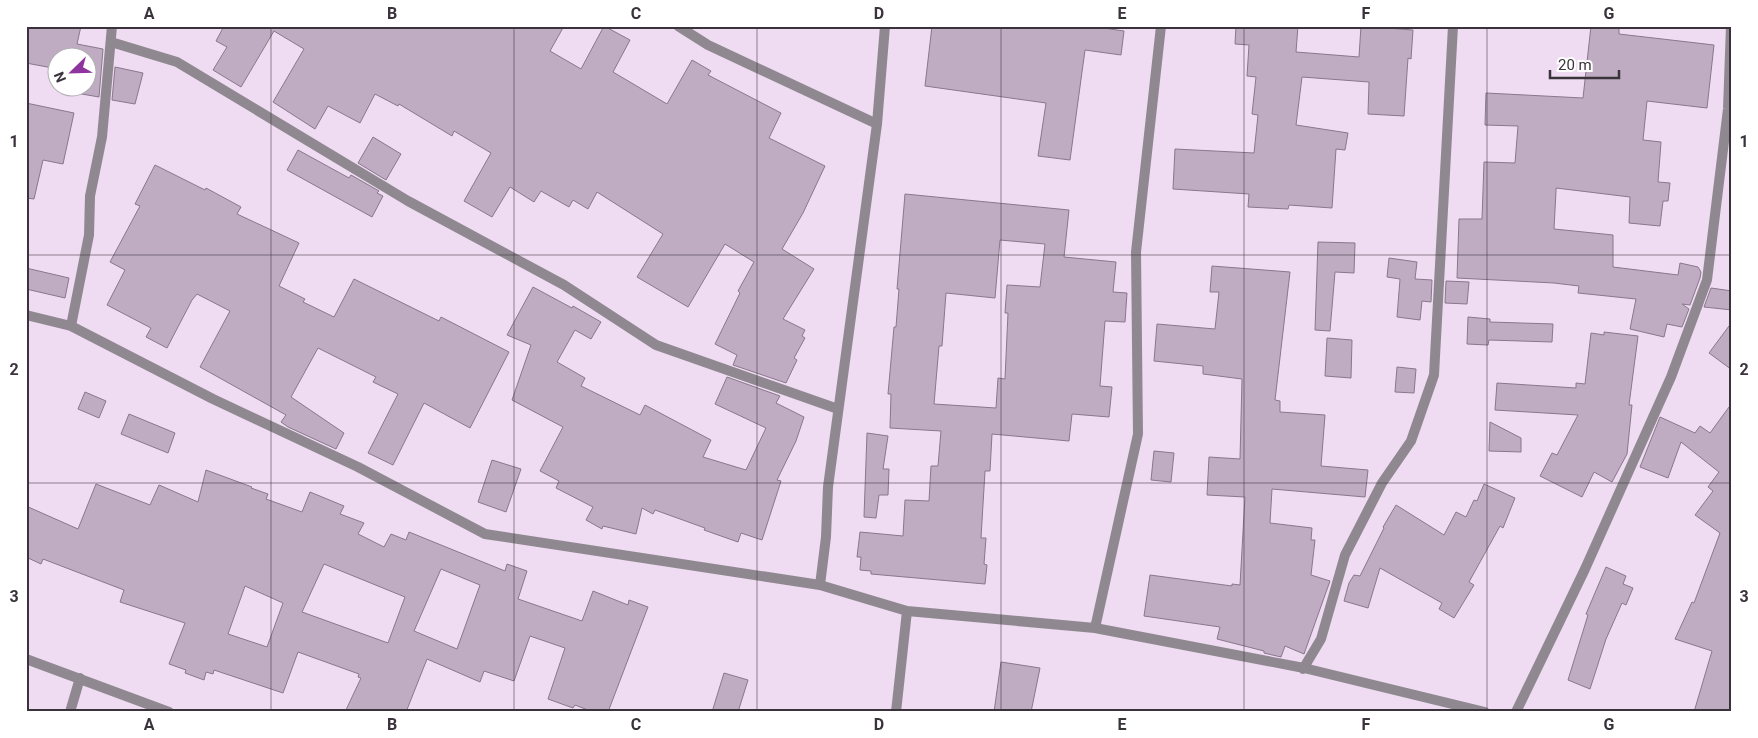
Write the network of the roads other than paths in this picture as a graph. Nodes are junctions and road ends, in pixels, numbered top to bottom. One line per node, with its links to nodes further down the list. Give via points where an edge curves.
1 (112, 26): 7 (street)
2 (678, 26): 8 (street, via 708,46)
3 (885, 26): 8 (street)
4 (1160, 26): 14 (street, via 1136,252 1138,434)
5 (1453, 26): 16 (street, via 1434,375 1411,441 1382,483 1345,555 1321,639)
6 (1731, 26): 22 (street, via 1728,109 1707,280 1671,377 1585,569)
7 (111, 42): 10 (street, via 102,137 90,196 89,234); 11 (street, via 177,62 408,201 564,285 656,345)
8 (877, 124): 11 (street)
9 (26, 315): 10 (street)
10 (71, 326): 12 (street, via 213,399 358,467 485,534)
11 (838, 409): 12 (street)
12 (820, 585): 13 (street)
13 (907, 611): 14 (street); 20 (street)
14 (1095, 628): 16 (street)
15 (26, 659): 17 (street)
16 (1302, 669): 21 (street)
17 (80, 678): 18 (street); 19 (street)
18 (70, 712)
19 (169, 712)
20 (896, 712)
21 (1485, 712)
22 (1516, 712)

